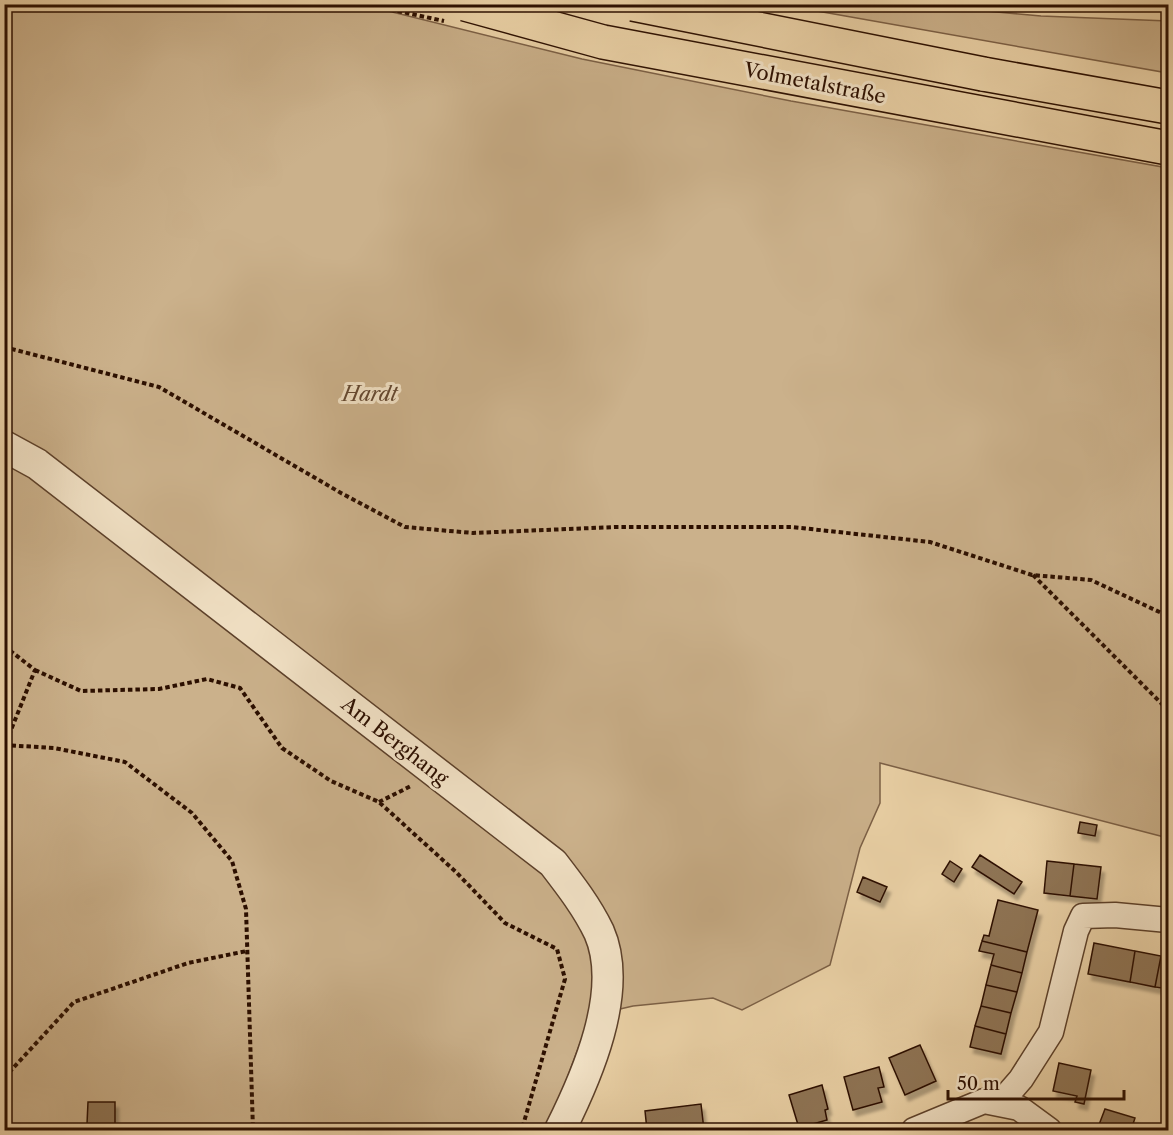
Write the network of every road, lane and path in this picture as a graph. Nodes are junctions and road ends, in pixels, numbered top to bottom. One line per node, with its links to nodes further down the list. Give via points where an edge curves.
1 (240, 4): 5 (path)
2 (465, 4): 8 (main road, Volmetalstraße, bridge, via 603,42)
3 (633, 4): 7 (main road, Volmetalstraße, bridge)
4 (353, 6): 6 (path)
5 (324, 7)
6 (388, 9)
7 (1168, 107)
8 (1168, 148)
9 (4, 347): 11 (path, via 159,387 405,527 473,533 616,527 792,527 930,542)
10 (4, 446): 23 (street, Am Berghang, via 38,464 553,863 600,934 607,973 605,1009 592,1058)
11 (1032, 575): 12 (path, via 1091,580); 15 (path)
12 (1168, 616)
13 (4, 646): 14 (path)
14 (35, 670): 16 (path); 21 (path, via 81,691 159,689 207,679 240,688 282,748 331,781 379,802 505,923 556,949 565,978)
15 (1168, 710)
16 (5, 745): 18 (path, via 54,748 125,762 192,813 232,861 246,909)
17 (1168, 920): 20 (street, via 1083,916 1051,1032)
18 (247, 951): 19 (path, via 188,963 74,1002); 22 (path)
19 (4, 1078)
20 (1002, 1102): 24 (street, via 984,1101); 25 (street, via 1019,1108)
21 (521, 1130)
22 (253, 1131)
23 (560, 1131)
24 (914, 1131)
25 (1049, 1131)

